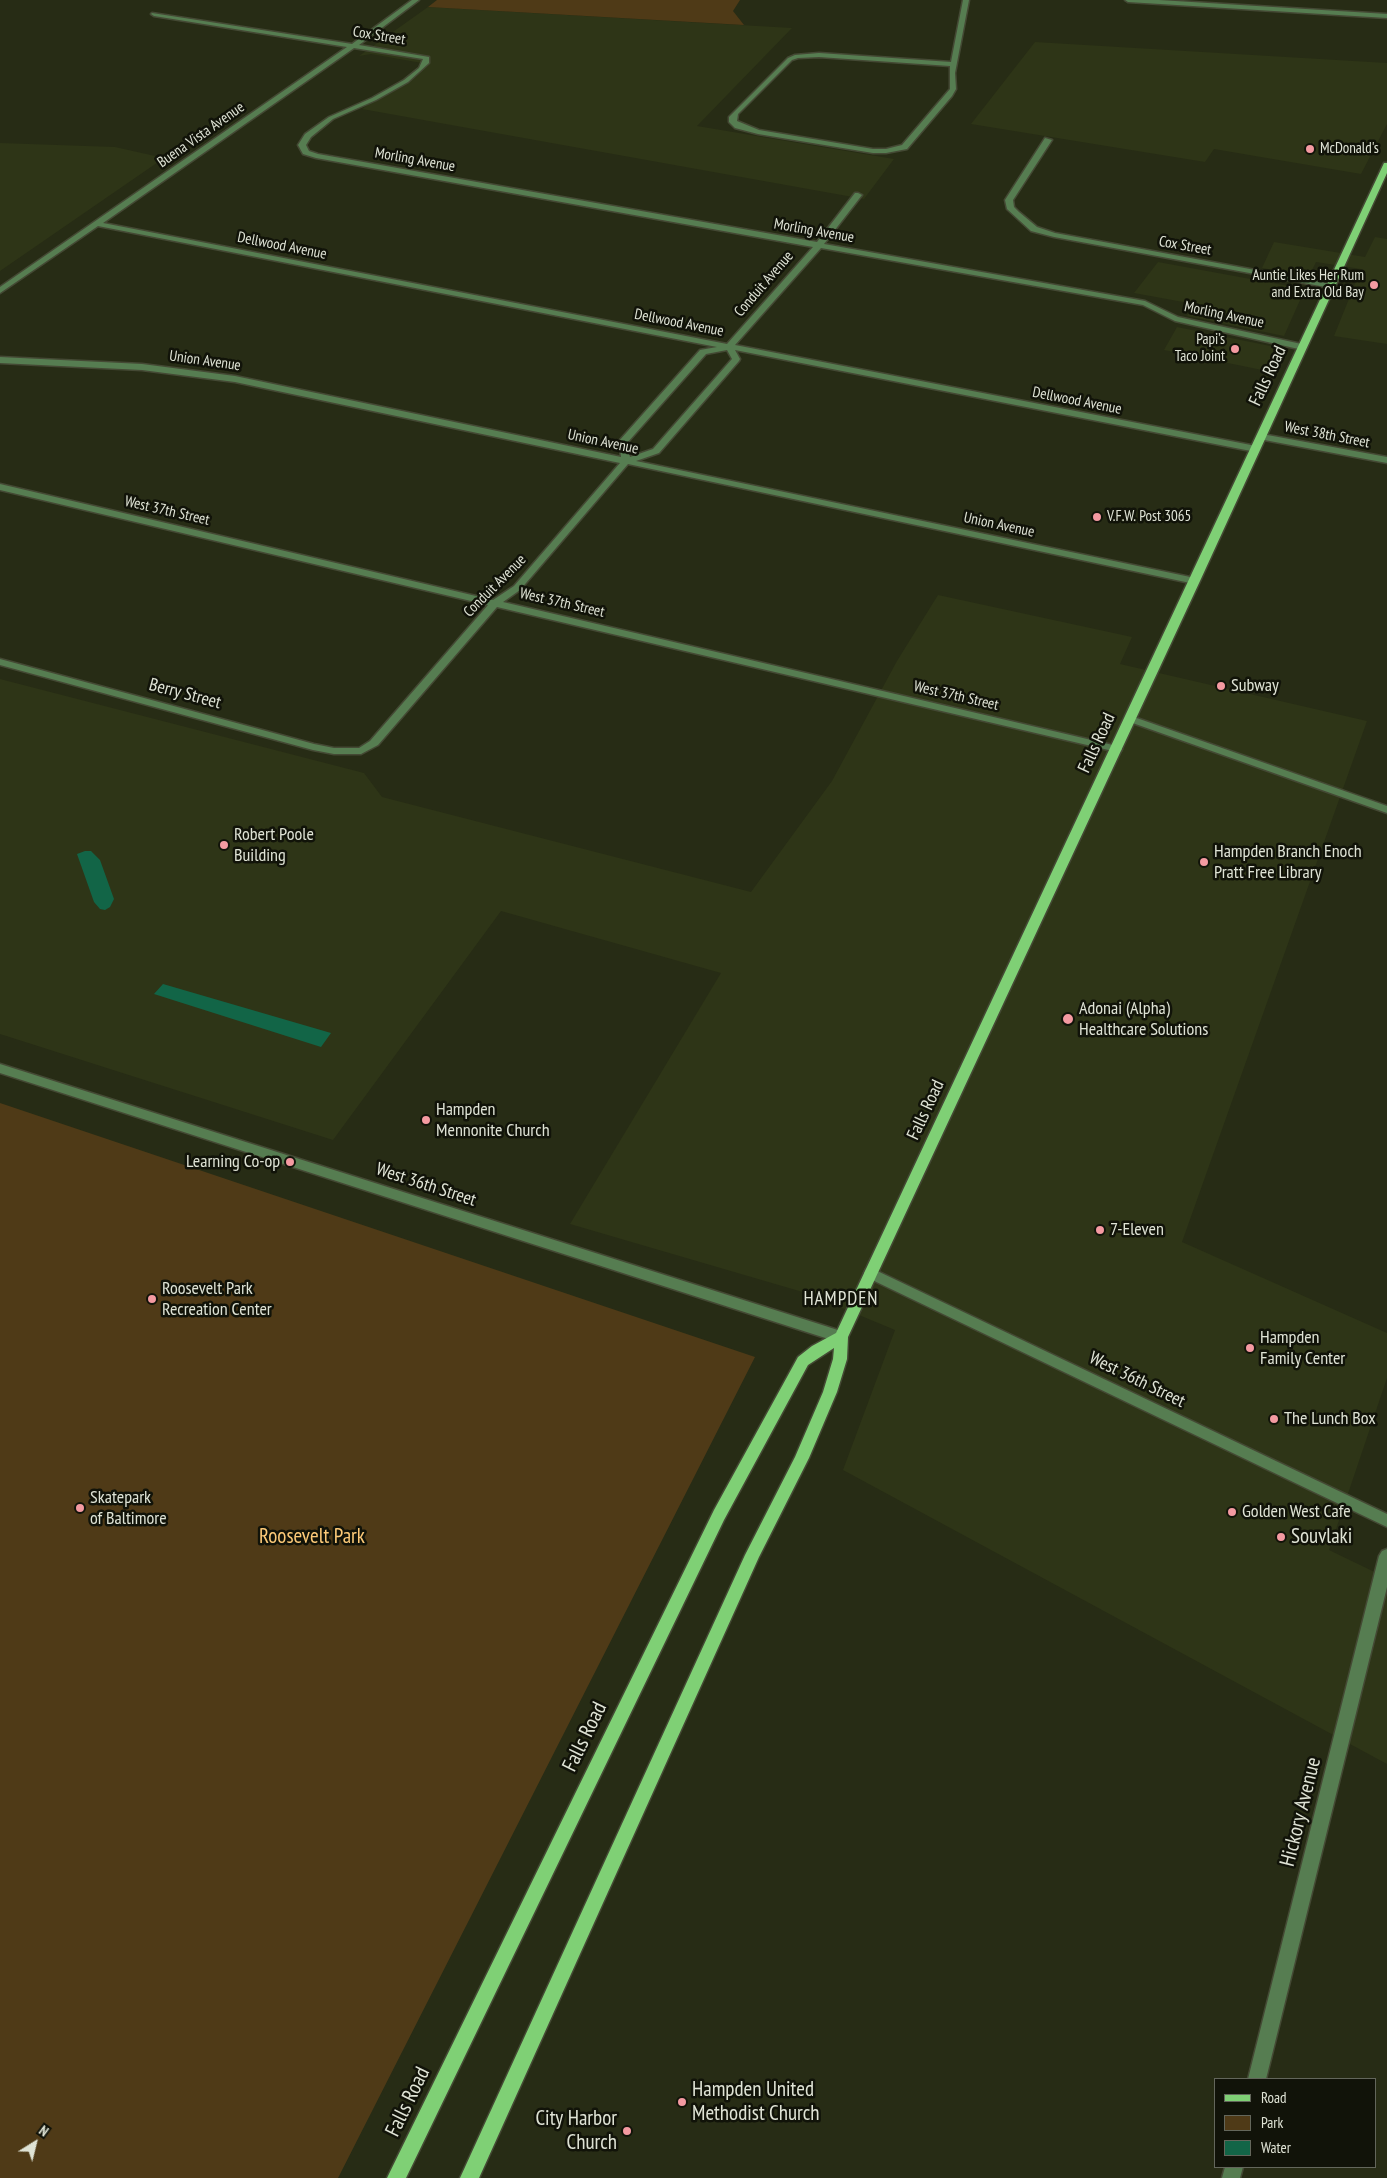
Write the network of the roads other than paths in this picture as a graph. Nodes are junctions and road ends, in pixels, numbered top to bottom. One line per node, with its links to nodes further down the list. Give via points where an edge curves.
1 (416, 0): 7 (street, Buena Vista Avenue)
2 (966, 0): 8 (street)
3 (1128, 0): 4 (street)
4 (1192, 2): 6 (street)
5 (154, 14): 7 (street, Cox Street)
6 (1387, 16)
7 (353, 46): 10 (street, Cox Street, via 427,58 426,63 406,81 331,118 315,130 302,145 306,152); 13 (street, Buena Vista Avenue)
8 (954, 64): 8 (street, via 950,95 904,148 873,151 758,132 733,122 736,113 797,56)
9 (1048, 140): 15 (street, Cox Street, via 1009,200 1016,214 1034,229 1150,254)
10 (316, 156): 14 (street, Morling Avenue)
11 (1387, 165): 15 (main road, Falls Road)
12 (858, 195): 14 (street, Conduit Avenue)
13 (98, 224): 16 (street, Buena Vista Avenue); 17 (street, Dellwood Avenue)
14 (818, 246): 17 (street, Conduit Avenue); 18 (street, Morling Avenue, via 1145,303 1175,319)
15 (1331, 286): 18 (main road, Falls Road)
16 (0, 292)
17 (729, 347): 21 (street, Dellwood Avenue); 23 (street, via 703,352 622,443); 23 (street, via 736,359 656,451)
18 (1303, 347): 20 (main road, Falls Road)
19 (0, 360): 23 (street, Union Avenue, via 211,374)
20 (1262, 437): 21 (main road, Falls Road); 22 (street, West 38th Street)
21 (1256, 449): 25 (main road, Falls Road)
22 (1387, 460)
23 (626, 461): 25 (street, Union Avenue); 26 (street, Conduit Avenue, via 517,588)
24 (0, 487): 26 (street, West 37th Street)
25 (1195, 581): 28 (main road, Falls Road)
26 (495, 603): 29 (street, West 37th Street); 30 (street, Conduit Avenue, via 374,743)
27 (0, 662): 30 (street, Berry Street, via 313,747)
28 (1131, 719): 29 (main road, Falls Road); 31 (street)
29 (1117, 749): 33 (main road, Falls Road)
30 (361, 751)
31 (1387, 810)
32 (0, 1068): 34 (street, West 36th Street)
33 (872, 1273): 34 (main road, Falls Road); 35 (street, West 36th Street)
34 (841, 1338): 38 (main road, Falls Road, via 803,1361 719,1515); 39 (main road, Falls Road, via 840,1359 830,1392 802,1458 745,1573)
35 (1387, 1521)
36 (1387, 1556): 37 (street, Hickory Avenue)
37 (1257, 2078)
38 (396, 2178)
39 (469, 2178)

